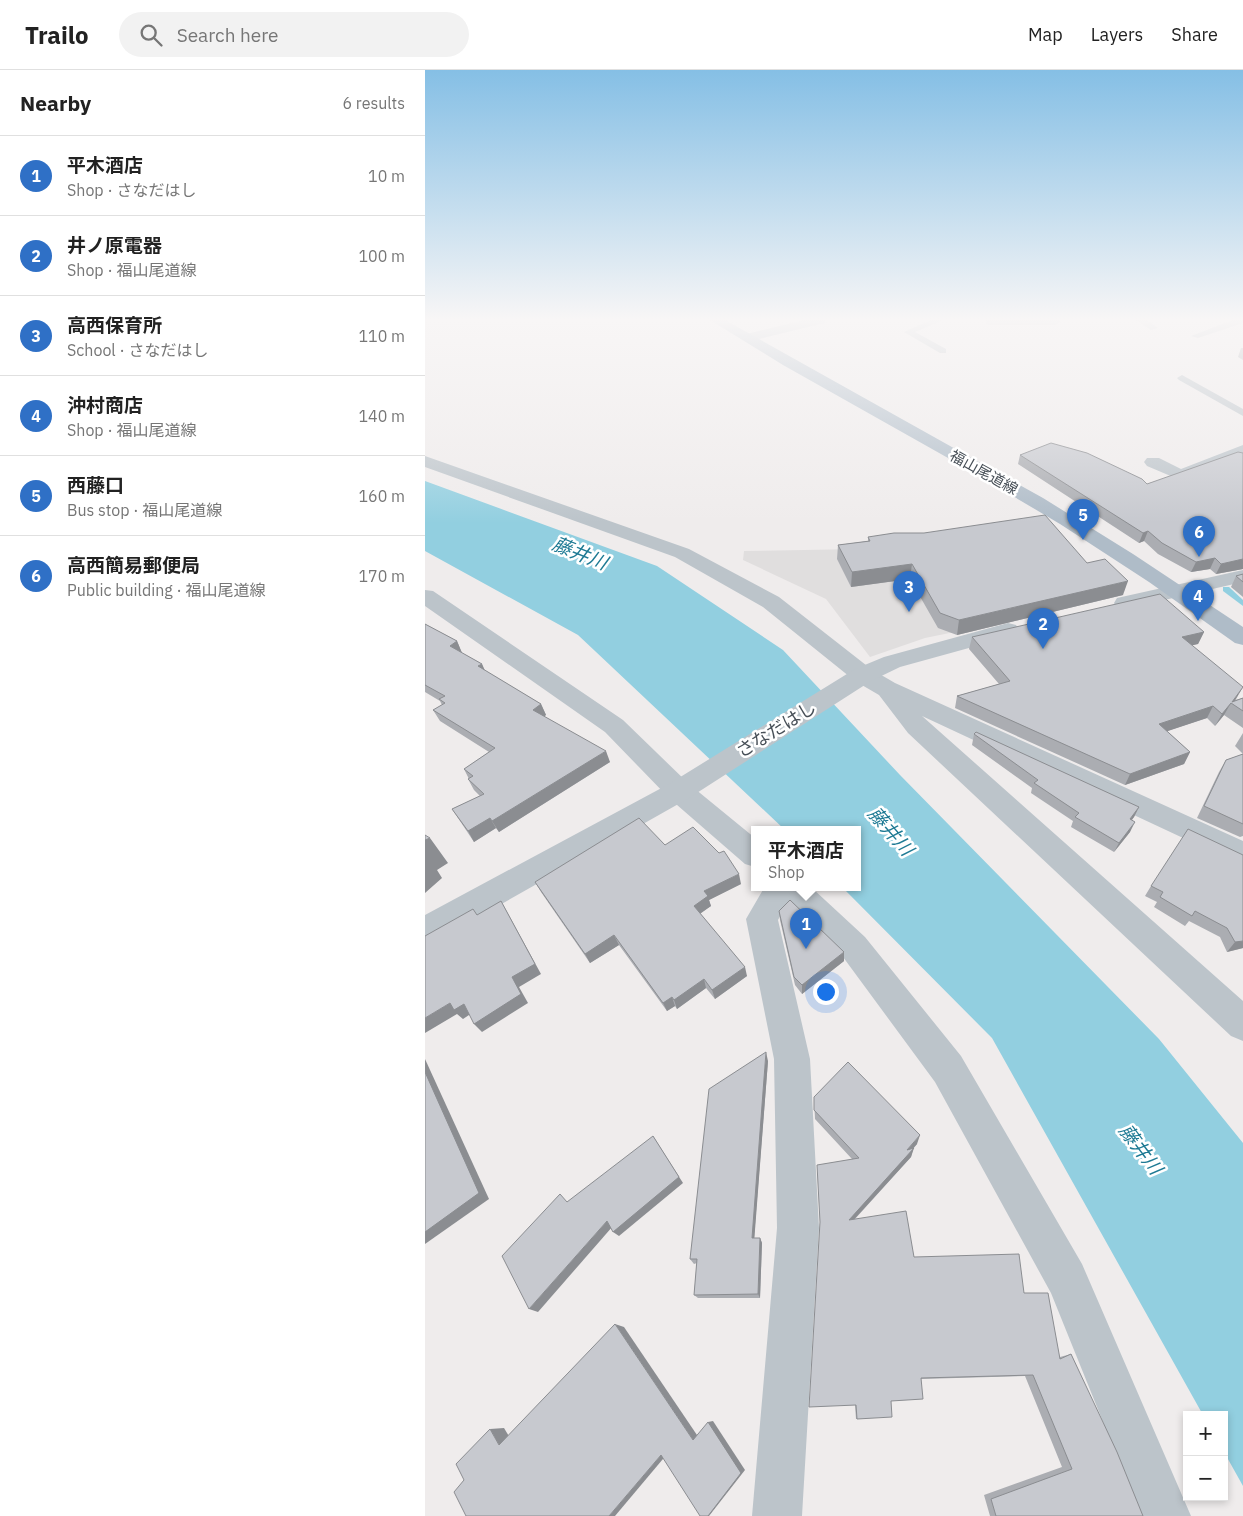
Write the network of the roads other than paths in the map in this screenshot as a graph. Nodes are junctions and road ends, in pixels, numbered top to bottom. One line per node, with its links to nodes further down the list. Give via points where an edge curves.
1 (831, 387): 8 (main road, 福山尾道線, via 1006,484)
2 (1199, 387): 3 (lane)
3 (1243, 413)
4 (1239, 455): 6 (street, via 1180,475)
5 (425, 461): 13 (street, via 682,553 771,602)
6 (1153, 462)
7 (1243, 576): 8 (street)
8 (1178, 591): 10 (street); 12 (main road, 福山尾道線)
9 (425, 596): 14 (street, via 614,726)
10 (1101, 609)
11 (1024, 627): 13 (street, さなだはし, via 892,662)
12 (1243, 638)
13 (868, 682): 14 (street, さなだはし); 16 (street); 20 (street)
14 (689, 784): 15 (street); 19 (street, さなだはし)
15 (751, 851)
16 (1243, 854)
17 (779, 891): 21 (street, via 762,919 792,1059 798,1228)
18 (795, 891): 22 (street, via 853,947 948,1069 1067,1278)
19 (425, 931)
20 (1243, 1024)
21 (777, 1516)
22 (1166, 1516)

